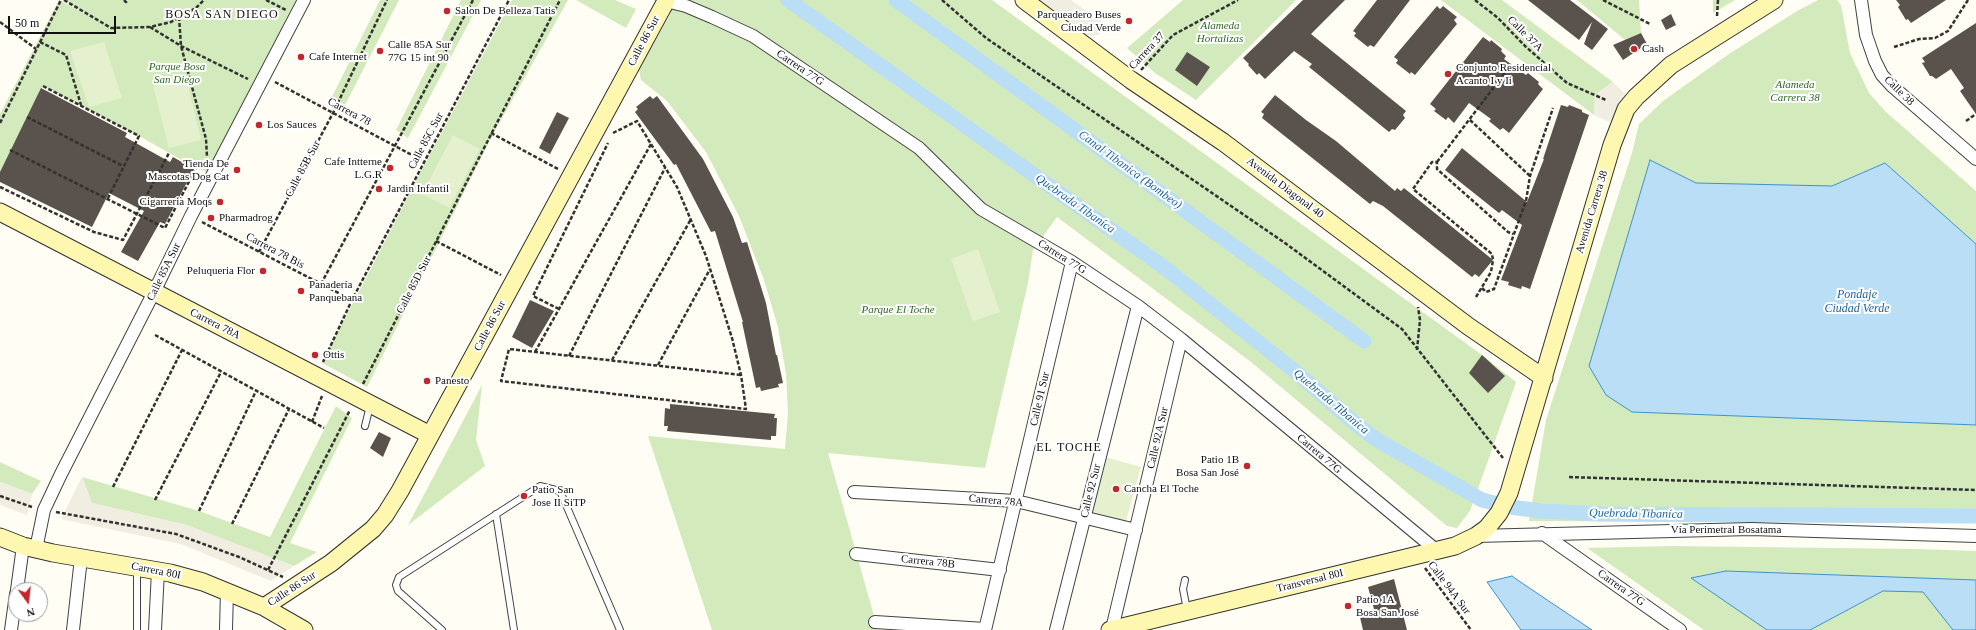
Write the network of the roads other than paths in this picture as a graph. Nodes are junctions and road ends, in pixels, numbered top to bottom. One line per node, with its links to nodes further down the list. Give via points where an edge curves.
1 (304, 0): 9 (street, Calle 85A Sur)
2 (1024, 0): 12 (main road, Avenida Diagonal 40, via 1131,80 1223,142 1468,326)
3 (1774, 0): 12 (main road, Avenida Carrera 38, via 1671,65 1626,109 1612,145)
4 (1861, 0): 6 (street, Calle 38, via 1866,35 1882,75)
5 (666, 1): 8 (street, Carrera 77G, via 686,6 753,36 919,148 981,209); 15 (main road, Calle 86 Sur)
6 (1976, 159)
7 (0, 212): 9 (main road, Carrera 78A)
8 (1072, 262): 10 (street, Carrera 77G); 17 (street, Calle 91 Sur)
9 (154, 292): 13 (main road, Carrera 78A); 26 (street, Calle 85A Sur, via 61,474)
10 (1138, 306): 11 (street, Carrera 77G); 20 (street, Calle 92 Sur)
11 (1181, 339): 21 (street, Calle 92A Sur); 27 (street, Carrera 77G)
12 (1544, 378): 18 (main road, Avenida Carrera 38, via 1509,494)
13 (364, 401): 14 (lane); 15 (main road, Carrera 78A)
14 (365, 426)
15 (430, 435): 36 (main road, Calle 86 Sur, via 400,491 373,529 331,563)
16 (854, 492): 17 (street, Carrera 78A)
17 (1016, 501): 20 (street, Carrera 78A); 31 (street, Calle 91 Sur)
18 (1499, 513): 23 (main road, Transversal 80I, via 1487,528)
19 (496, 514): 44 (lane, via 396,580 398,591); 45 (lane); 46 (lane, via 540,486 560,491)
20 (1084, 517): 21 (street, Carrera 78A); 48 (street, Calle 92 Sur)
21 (1136, 530): 49 (street, Calle 92A Sur)
22 (1542, 533): 23 (street, Vía Perimetral Bosatama); 24 (street, Vía Perimetral Bosatama, via 1751,529); 50 (street, Carrera 77G)
23 (1476, 536): 27 (main road, Transversal 80I, via 1455,546)
24 (1976, 536)
25 (0, 537): 26 (main road, Carrera 80I)
26 (29, 547): 29 (main road, Carrera 80I); 34 (street, Calle 85A Sur)
27 (1436, 550): 37 (main road, Transversal 80I)
28 (856, 554): 31 (street, Carrera 78B)
29 (80, 558): 30 (main road, Carrera 80I); 40 (street)
30 (137, 568): 32 (main road, Carrera 80I); 41 (lane)
31 (1000, 570): 47 (street, Calle 91 Sur)
32 (158, 571): 35 (main road, Carrera 80I); 42 (street)
33 (1185, 580): 37 (lane, via 1182,589)
34 (18, 582)
35 (227, 590): 36 (main road, Carrera 80I); 43 (street)
36 (264, 607): 39 (main road, Carrera 80I)
37 (1187, 611): 49 (main road, Transversal 80I)
38 (875, 622): 47 (street)
39 (297, 628)
40 (73, 630)
41 (137, 630)
42 (155, 630)
43 (226, 630)
44 (442, 630)
45 (514, 630)
46 (620, 630)
47 (985, 630)
48 (1056, 630)
49 (1113, 630)
50 (1680, 630)

